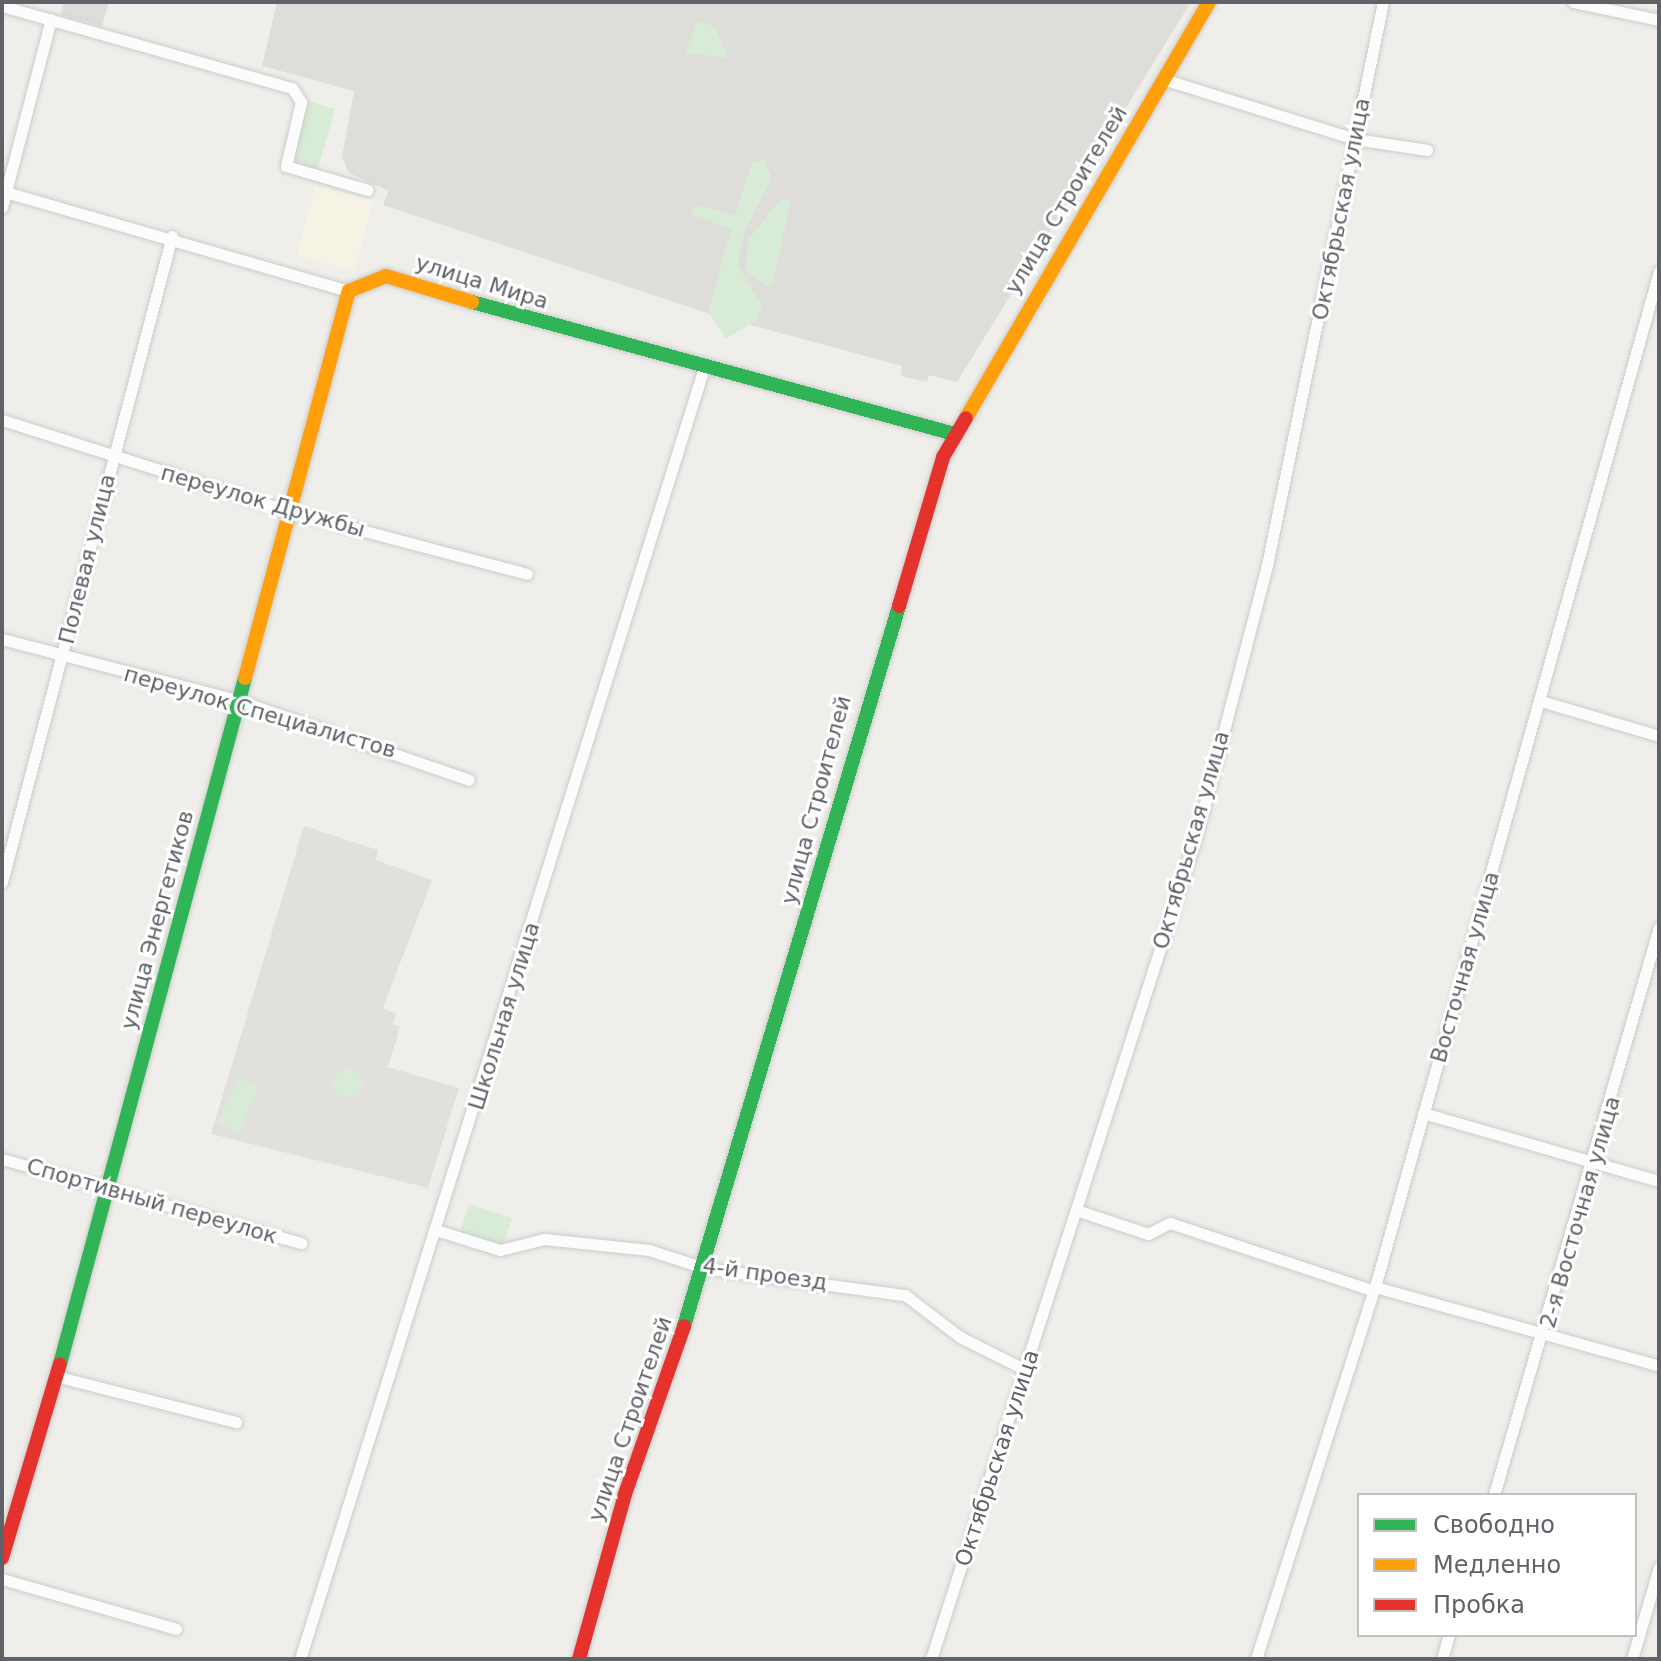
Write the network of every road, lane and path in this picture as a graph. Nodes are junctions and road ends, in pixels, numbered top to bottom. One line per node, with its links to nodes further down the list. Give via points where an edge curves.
1 (1209, 2): 7 (street, улица Строителей)
2 (1383, 2): 8 (street, Октябрьская улица)
3 (1573, 2): 6 (street)
4 (2, 6): 5 (street)
5 (51, 19): 10 (street, via 292,88 301,102 286,166); 11 (street)
6 (1659, 20)
7 (1163, 79): 8 (street); 18 (street, улица Строителей)
8 (1355, 139): 9 (street); 35 (street, Октябрьская улица, via 1243,655 1197,834)
9 (1427, 150)
10 (368, 190)
11 (4, 192): 12 (street); 13 (street)
12 (2, 207)
13 (172, 236): 15 (street); 19 (street, Полевая улица)
14 (1658, 280): 25 (street, Восточная улица)
15 (349, 291): 16 (street, улица Мира, via 386,276); 20 (street, улица Энергетиков)
16 (703, 371): 18 (street, улица Мира); 36 (street, Школьная улица)
17 (2, 420): 19 (street, переулок Дружбы)
18 (953, 434): 38 (street, улица Строителей, via 892,611)
19 (113, 457): 20 (street, переулок Дружбы); 23 (street, Полевая улица)
20 (289, 511): 21 (street, переулок Дружбы); 24 (street, улица Энергетиков)
21 (527, 574)
22 (2, 639): 23 (street, переулок Специалистов)
23 (62, 656): 24 (street, переулок Специалистов); 28 (street, Полевая улица)
24 (237, 700): 27 (street, переулок Специалистов); 34 (street, улица Энергетиков)
25 (1541, 701): 26 (street); 30 (street, Восточная улица)
26 (1659, 736)
27 (469, 780)
28 (2, 882)
29 (1659, 927): 32 (street, 2-я Восточная улица)
30 (1423, 1113): 32 (street); 39 (street, Восточная улица)
31 (2, 1159): 34 (street, Спортивный переулок)
32 (1596, 1163): 33 (street); 40 (street, 2-я Восточная улица)
33 (1659, 1181)
34 (108, 1189): 37 (street, Спортивный переулок); 43 (street, улица Энергетиков)
35 (1076, 1210): 39 (street, via 1148,1234 1170,1223); 42 (street, Октябрьская улица)
36 (439, 1231): 38 (street, 4-й проезд, via 500,1250 544,1239 649,1250); 51 (street, Школьная улица)
37 (301, 1243)
38 (704, 1268): 42 (street, 4-й проезд, via 905,1295 960,1337); 52 (street, улица Строителей, via 625,1494)
39 (1374, 1289): 40 (street); 54 (street, Восточная улица)
40 (1545, 1338): 41 (street); 45 (street, 2-я Восточная улица)
41 (1659, 1366)
42 (1026, 1370): 53 (street, Октябрьская улица)
43 (55, 1376): 44 (street); 46 (street, улица Энергетиков)
44 (236, 1422)
45 (1495, 1493)
46 (2, 1558)
47 (1659, 1567): 56 (street)
48 (2, 1579): 49 (street)
49 (176, 1629)
50 (1448, 1637): 55 (street)
51 (300, 1659)
52 (579, 1659)
53 (931, 1659)
54 (1256, 1659)
55 (1442, 1659)
56 (1632, 1659)

